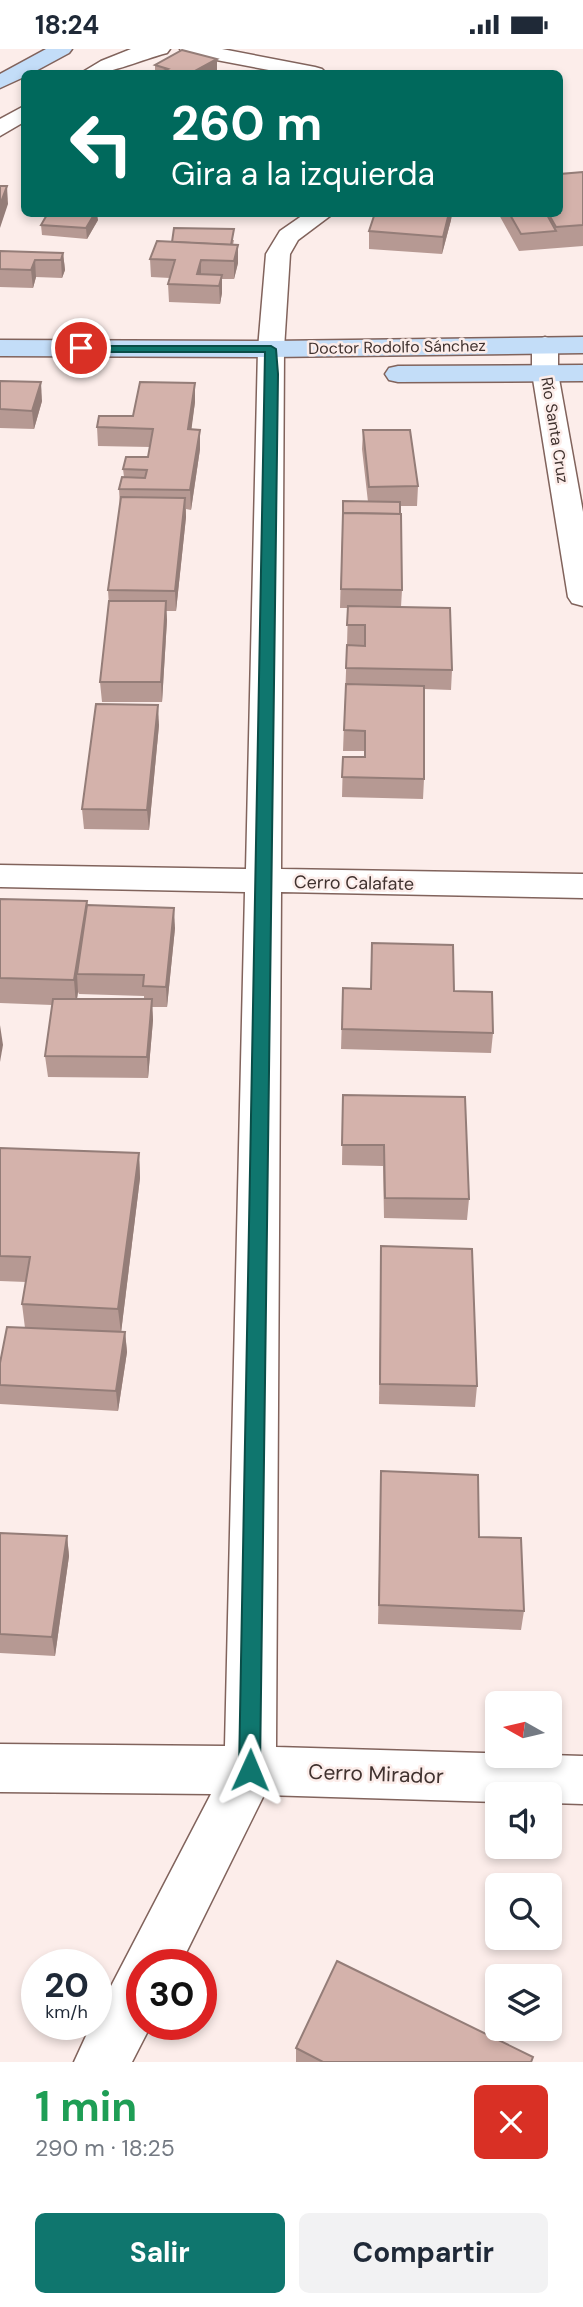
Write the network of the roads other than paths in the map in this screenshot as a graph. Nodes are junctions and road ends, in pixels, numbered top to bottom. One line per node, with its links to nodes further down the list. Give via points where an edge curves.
1 (62, 49): 4 (street)
2 (160, 49): 5 (street)
3 (190, 49): 6 (street)
4 (23, 70)
5 (98, 70)
6 (299, 70)
7 (21, 71): 8 (street)
8 (0, 82)
9 (21, 115): 10 (street)
10 (0, 128)
11 (317, 217): 15 (street, via 288,236 278,254)
12 (545, 345): 13 (street, Doctor Rodolfo Sánchez); 15 (street, Doctor Rodolfo Sánchez); 17 (street, Río Santa Cruz)
13 (583, 345)
14 (0, 348): 15 (street, Doctor Rodolfo Sánchez)
15 (281, 366): 16 (street, Doctor Rodolfo Sánchez); 22 (street)
16 (0, 372)
17 (545, 373): 18 (street, Doctor Rodolfo Sánchez); 19 (street, Doctor Rodolfo Sánchez); 20 (street, Río Santa Cruz)
18 (583, 373)
19 (368, 374)
20 (583, 597)
21 (0, 876): 22 (street, Cerro Calafate)
22 (264, 882): 23 (street, Cerro Calafate); 25 (street)
23 (583, 886)
24 (0, 1768): 25 (street, Cerro Mirador)
25 (250, 1770): 26 (street, Cerro Mirador); 27 (street)
26 (583, 1780)
27 (159, 1949)
28 (126, 2015): 29 (street)
29 (102, 2062)

